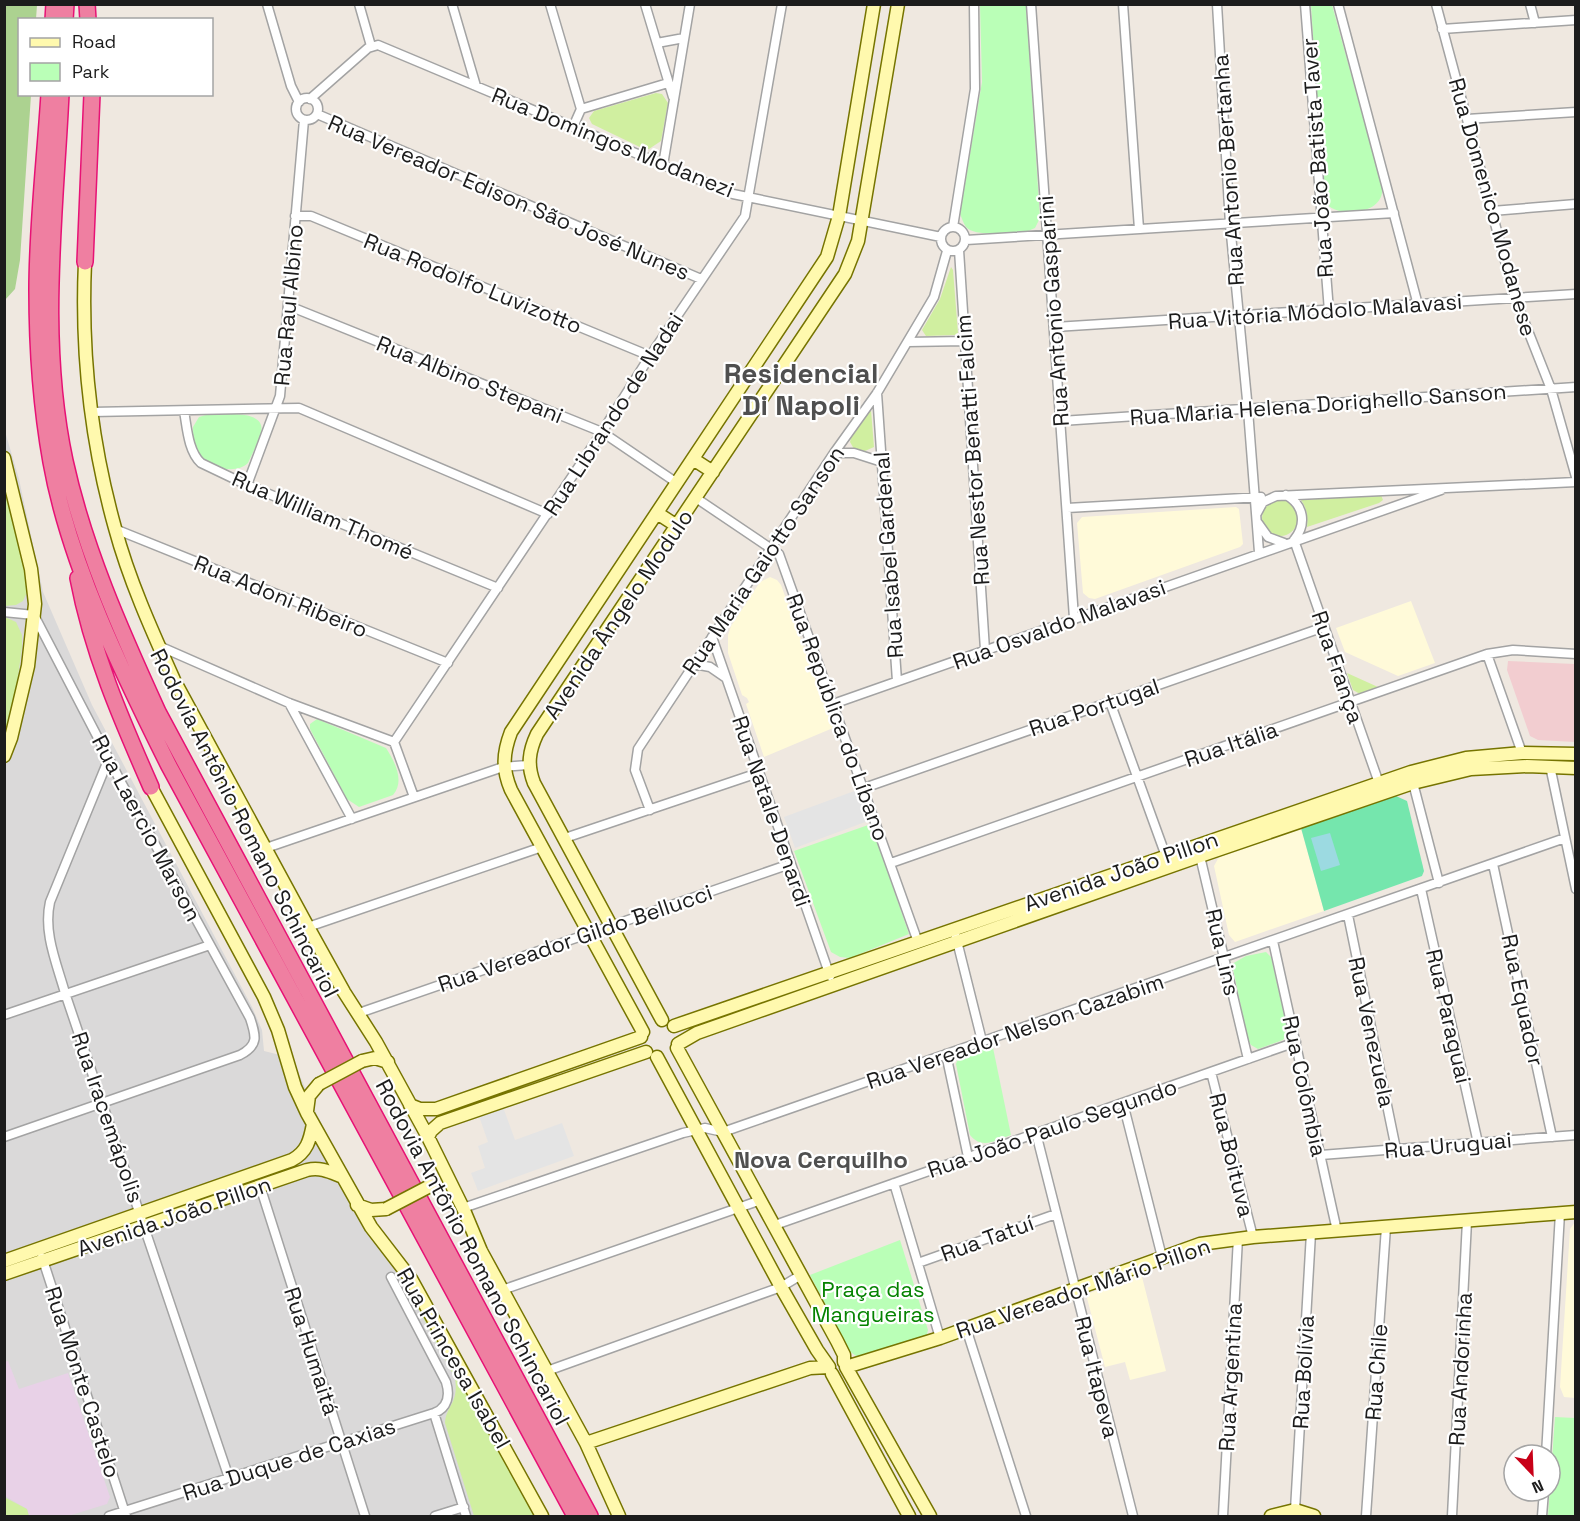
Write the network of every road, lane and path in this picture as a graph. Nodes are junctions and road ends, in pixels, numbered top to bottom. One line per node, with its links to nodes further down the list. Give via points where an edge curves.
1 (267, 4): 31 (street)
2 (359, 4): 23 (street)
3 (452, 4): 25 (street)
4 (550, 4): 32 (street)
5 (645, 4): 22 (street)
6 (690, 4): 21 (street)
7 (782, 4): 39 (street, Rua Librando de Nadai)
8 (874, 4): 44 (main road, Avenida Ângelo Modulo)
9 (898, 4): 46 (main road, Avenida Ângelo Modulo)
10 (974, 4): 48 (street, via 975,89)
11 (1031, 4): 50 (street, Rua Antonio Gasparini)
12 (1123, 4): 49 (street)
13 (1217, 4): 47 (street, Rua Antonio Bertanha)
14 (1305, 4): 45 (street, Rua João Batista Taver)
15 (1338, 4): 42 (street)
16 (1436, 4): 20 (street, Rua Domenico Modanese)
17 (1530, 4): 19 (street)
18 (1575, 20): 19 (street)
19 (1535, 23): 20 (street)
20 (1442, 29): 35 (street, Rua Domenico Modanese)
21 (684, 39): 22 (street); 30 (street)
22 (657, 43): 24 (street)
23 (371, 46): 25 (street, Rua Domingos Modanezi, via 388,48); 29 (street)
24 (669, 83): 30 (street); 32 (street)
25 (476, 86): 37 (street, Rua Domingos Modanezi)
26 (49, 96): 95 (highway, Rodovia Antônio Romano Schincariol, via 37,324 51,462)
27 (61, 96): 239 (highway, Rodovia Antônio Romano Schincariol, via 51,227 52,356 65,460 91,552 158,712)
28 (92, 96): 55 (highway)
29 (310, 99): 31 (street); 34 (street, via 316,104)
30 (674, 100): 38 (street)
31 (299, 102): 36 (street, via 296,112)
32 (581, 109): 37 (street)
33 (1575, 112): 35 (street)
34 (317, 114): 36 (street); 56 (street, Rua Vereador Edison São José Nunes)
35 (1467, 119): 41 (street, Rua Domenico Modanese)
36 (304, 120): 43 (street, Rua Raul Albino)
37 (573, 127): 38 (street, Rua Domingos Modanezi)
38 (663, 165): 39 (street, Rua Domingos Modanezi)
39 (749, 197): 44 (street, Rua Domingos Modanezi); 56 (street, Rua Librando de Nadai, via 746,216)
40 (1575, 204): 41 (street)
41 (1492, 211): 58 (street, Rua Domenico Modanese)
42 (1394, 213): 45 (street); 59 (street)
43 (295, 216): 60 (street, Rua Raul Albino); 66 (street, Rua Rodolfo Luvizotto, via 311,216)
44 (839, 216): 46 (street, Rua Domingos Modanezi); 78 (main road, Avenida Ângelo Modulo, via 827,257)
45 (1321, 218): 47 (street); 61 (street, Rua João Batista Taver)
46 (862, 220): 51 (street, Rua Domingos Modanezi); 80 (main road, Avenida Ângelo Modulo, via 844,274)
47 (1230, 224): 49 (street); 62 (street, Rua Antonio Bertanha)
48 (953, 227): 51 (street); 52 (street, via 963,232)
49 (1139, 229): 50 (street)
50 (1048, 235): 52 (street); 63 (street, Rua Antonio Gasparini)
51 (941, 237): 53 (street)
52 (966, 240): 54 (street)
53 (947, 250): 54 (street); 65 (street, Rua Maria Gaiotto Sanson, via 934,297)
54 (959, 250): 64 (street, Rua Nestor Benatti Falcim)
55 (85, 262): 73 (main road, via 86,366)
56 (701, 279): 66 (street, Rua Librando de Nadai)
57 (1575, 294): 58 (street, Rua Vitória Módolo Malavasi)
58 (1515, 298): 59 (street, Rua Vitória Módolo Malavasi); 68 (street, Rua Domenico Modanese)
59 (1418, 305): 61 (street, Rua Vitória Módolo Malavasi)
60 (288, 306): 70 (street, Rua Raul Albino); 75 (street, Rua Albino Stepani)
61 (1329, 311): 62 (street, Rua Vitória Módolo Malavasi)
62 (1239, 316): 63 (street, Rua Vitória Módolo Malavasi); 71 (street, Rua Antonio Bertanha)
63 (1055, 327): 74 (street, Rua Antonio Gasparini)
64 (965, 341): 65 (street); 107 (street, Rua Nestor Benatti Falcim)
65 (908, 342): 69 (street, Rua Maria Gaiotto Sanson)
66 (650, 356): 75 (street, Rua Librando de Nadai)
67 (1575, 387): 68 (street, Rua Maria Helena Dorighello Sanson)
68 (1551, 388): 71 (street, Rua Maria Helena Dorighello Sanson); 81 (street, Rua Domenico Modanese)
69 (877, 393): 76 (street, Rua Maria Gaiotto Sanson); 79 (street, Rua Isabel Gardenal)
70 (276, 408): 72 (street); 84 (street, Rua Raul Albino); 91 (street, via 299,408)
71 (1248, 410): 74 (street, Rua Maria Helena Dorighello Sanson); 87 (street, Rua Antonio Bertanha)
72 (184, 411): 73 (street); 84 (street, Rua William Thomé, via 195,458)
73 (92, 412): 94 (main road)
74 (1061, 422): 89 (street, Rua Antonio Gasparini)
75 (602, 432): 83 (street, Rua Albino Stepani); 91 (street, Rua Librando de Nadai)
76 (834, 453): 79 (street, via 854,453); 98 (street, Rua Maria Gaiotto Sanson)
77 (4, 458): 102 (main road, via 31,569)
78 (693, 459): 80 (main road); 83 (main road, Avenida Ângelo Modulo)
79 (882, 462): 113 (street, Rua Isabel Gardenal)
80 (713, 472): 88 (main road, Avenida Ângelo Modulo)
81 (1575, 477)
82 (1575, 482): 85 (street)
83 (677, 483): 90 (main road, Avenida Ângelo Modulo)
84 (247, 485): 100 (street, Rua William Thomé)
85 (1441, 489): 86 (street); 96 (street)
86 (1281, 495): 87 (street); 92 (street, via 1263,502); 96 (street, via 1298,504 1303,519)
87 (1255, 497): 89 (street); 92 (street, Rua Antonio Bertanha)
88 (696, 498): 93 (main road, Avenida Ângelo Modulo); 98 (street, Rua República do Líbano)
89 (1067, 508): 103 (street, Rua Antonio Gasparini)
90 (657, 513): 93 (main road); 125 (main road, Avenida Ângelo Modulo, via 511,732)
91 (548, 514): 100 (street, Rua Librando de Nadai)
92 (1257, 519): 97 (street, via 1268,537); 99 (street, Rua Antonio Bertanha)
93 (677, 525): 124 (main road, Avenida Ângelo Modulo, via 537,734)
94 (115, 529): 106 (main road); 110 (street, Rua Adoni Ribeiro)
95 (69, 534): 131 (highway, via 100,666); 238 (highway, Rodovia Antônio Romano Schincariol, via 123,670 169,766)
96 (1294, 540): 97 (street); 104 (street, Rua França)
97 (1284, 543): 99 (street, Rua Osvaldo Malavasi)
98 (771, 548): 105 (street, Rua Maria Gaiotto Sanson); 117 (street, Rua República do Líbano, via 779,554)
99 (1259, 552): 103 (street, Rua Osvaldo Malavasi)
100 (498, 588): 110 (street, Rua Librando de Nadai)
101 (4, 612): 102 (street)
102 (34, 615): 122 (main road, via 28,666); 123 (street, Rua Laercio Marson)
103 (1074, 618): 107 (street, Rua Osvaldo Malavasi)
104 (1324, 627): 114 (street, Rua Portugal); 115 (street, Rua França)
105 (712, 637): 111 (street, Rua Maria Gaiotto Sanson); 112 (street, Rua Natale Denardi)
106 (158, 645): 116 (street); 140 (main road)
107 (985, 650): 113 (street, Rua Osvaldo Malavasi)
108 (1487, 654): 109 (street, Rua Itália, via 1513,650); 115 (street, Rua Itália); 119 (street)
109 (1575, 654)
110 (448, 663): 118 (street, Rua Librando de Nadai)
111 (694, 664): 112 (street, via 710,667); 135 (street, Rua Maria Gaiotto Sanson, via 638,748 635,770)
112 (726, 678): 128 (street, Rua Natale Denardi)
113 (897, 681): 117 (street, Rua Osvaldo Malavasi)
114 (1110, 702): 129 (street); 132 (street, Rua Portugal)
115 (1350, 702): 129 (street, Rua Itália); 133 (street, Rua França)
116 (289, 703): 118 (street); 136 (street)
117 (833, 704): 132 (street, Rua República do Líbano)
118 (394, 742): 134 (street)
119 (1522, 753): 120 (main road, Avenida João Pillon); 130 (main road, Avenida João Pillon, via 1466,758)
120 (1547, 753): 121 (main road, Avenida João Pillon); 126 (street)
121 (1575, 754)
122 (4, 756)
123 (109, 758): 157 (street, Rua Laercio Marson); 161 (street, Rua Iracemápolis, via 46,917)
124 (528, 765): 125 (street); 137 (main road)
125 (503, 766): 134 (street); 139 (main road, via 511,790)
126 (1546, 766): 127 (main road, Avenida João Pillon); 130 (main road, Avenida João Pillon, via 1471,769); 138 (street)
127 (1575, 768)
128 (758, 773): 135 (street); 144 (street, Rua Natale Denardi)
129 (1137, 777): 142 (street); 143 (street, Rua Itália)
130 (1412, 777): 133 (main road, Avenida João Pillon); 146 (street)
131 (151, 788): 178 (main road, via 264,997 295,1087)
132 (864, 788): 143 (street, Rua República do Líbano)
133 (1380, 788): 141 (main road, Avenida João Pillon)
134 (414, 797): 136 (street)
135 (650, 810): 137 (street)
136 (352, 819): 140 (street)
137 (565, 838): 150 (main road)
138 (1565, 838): 145 (street, Rua Vereador Nelson Cazabim); 148 (street)
139 (542, 847): 151 (street); 153 (main road)
140 (266, 848): 151 (main road)
141 (1199, 850): 142 (main road, Avenida João Pillon); 158 (street, Rua Lins)
142 (1167, 861): 152 (main road, Avenida João Pillon); 156 (main road, Avenida João Pillon)
143 (891, 863): 155 (street, Rua República do Líbano)
144 (790, 864): 150 (street, Rua Vereador Gildo Bellucci); 159 (street, Rua Natale Denardi)
145 (1493, 864): 146 (street, Rua Vereador Nelson Cazabim); 185 (street, Rua Equador)
146 (1439, 883): 147 (street, Rua Vereador Nelson Cazabim)
147 (1421, 889): 149 (street, Rua Vereador Nelson Cazabim); 186 (street, Rua Paraguai)
148 (1575, 889)
149 (1348, 915): 154 (street, Rua Vereador Nelson Cazabim); 187 (street, Rua Venezuela)
150 (612, 926): 153 (street, Rua Vereador Gildo Bellucci); 164 (main road)
151 (308, 927): 162 (main road)
152 (954, 928): 155 (main road, Avenida João Pillon); 156 (street)
153 (590, 933): 162 (street, Rua Vereador Gildo Bellucci); 166 (main road)
154 (1273, 941): 158 (street, Rua Vereador Nelson Cazabim); 168 (street, Rua Colômbia)
155 (918, 942): 159 (main road, Avenida João Pillon)
156 (957, 942): 160 (main road, Avenida João Pillon); 167 (street)
157 (210, 945): 161 (street); 175 (street, Rua Laercio Marson, via 250,1018 255,1042 250,1050)
158 (1225, 958): 167 (street, Rua Vereador Nelson Cazabim); 172 (street, Rua Lins)
159 (829, 972): 160 (street, Rua Natale Denardi); 165 (main road, Avenida João Pillon)
160 (833, 985): 169 (main road, Avenida João Pillon, via 697,1033)
161 (65, 993): 163 (street); 175 (street, Rua Iracemápolis)
162 (359, 1013): 173 (main road)
163 (4, 1015)
164 (662, 1020): 165 (main road); 166 (main road, via 649,1024)
165 (674, 1026): 169 (main road)
166 (642, 1034): 170 (main road); 177 (main road, via 436,1109)
167 (982, 1041): 171 (street, Rua Vereador Nelson Cazabim)
168 (1296, 1042): 172 (street, Rua João Paulo Segundo); 188 (street, Rua Colômbia)
169 (677, 1046): 170 (main road, via 670,1055); 180 (main road)
170 (651, 1054): 179 (main road); 184 (main road, via 440,1123)
171 (946, 1054): 180 (street, Rua Vereador Nelson Cazabim); 189 (street)
172 (1248, 1059): 174 (street, Rua João Paulo Segundo)
173 (388, 1062): 177 (main road); 178 (main road, bridge, via 375,1058 362,1061 319,1083 309,1096)
174 (1211, 1072): 176 (street, Rua João Paulo Segundo); 208 (street, Rua Boituva)
175 (103, 1103): 183 (street); 199 (street, Rua Iracemápolis)
176 (1123, 1103): 181 (street, Rua João Paulo Segundo); 211 (street)
177 (410, 1105): 184 (main road)
178 (310, 1118): 191 (main road); 199 (main road, Avenida João Pillon, via 306,1149 300,1156)
179 (696, 1130): 180 (street, Rua Vereador Nelson Cazabim); 196 (street, Rua Vereador Nelson Cazabim); 197 (main road)
180 (723, 1132): 194 (main road)
181 (1036, 1133): 189 (street, Rua João Paulo Segundo); 201 (street, Rua Itapeva)
182 (1575, 1135): 185 (street, Rua Uruguai)
183 (4, 1137)
184 (428, 1137): 190 (main road)
185 (1552, 1137): 186 (street, Rua Uruguai)
186 (1478, 1143): 187 (street, Rua Uruguai)
187 (1396, 1149): 188 (street, Rua Uruguai)
188 (1321, 1155): 206 (street, Rua Colômbia)
189 (968, 1157): 192 (street, Rua João Paulo Segundo)
190 (442, 1164): 195 (main road, bridge, via 430,1186 386,1209 371,1210); 196 (main road)
191 (342, 1178): 193 (main road, Avenida João Pillon, via 316,1168); 195 (main road)
192 (894, 1183): 203 (street, Rua João Paulo Segundo); 214 (street)
193 (260, 1186): 204 (main road, Avenida João Pillon); 227 (street, Rua Humaitá)
194 (761, 1200): 197 (street); 203 (main road)
195 (357, 1205): 237 (main road, Rua Princesa Isabel, via 411,1279)
196 (463, 1208): 220 (main road)
197 (739, 1208): 218 (main road); 220 (street)
198 (1575, 1212): 200 (main road, Rua Vereador Mário Pillon)
199 (141, 1213): 204 (street, Rua Iracemápolis); 210 (main road, Avenida João Pillon)
200 (1560, 1213): 202 (main road, Rua Vereador Mário Pillon); 229 (street)
201 (1056, 1214): 214 (street, Rua Tatuí); 219 (street, Rua Itapeva)
202 (1467, 1221): 205 (main road, Rua Vereador Mário Pillon); 249 (street, Rua Andorinha)
203 (775, 1224): 216 (main road)
204 (146, 1226): 213 (main road, Avenida João Pillon); 230 (street, Rua Iracemápolis)
205 (1386, 1227): 206 (main road, Rua Vereador Mário Pillon); 248 (street, Rua Chile)
206 (1337, 1231): 207 (main road, Rua Vereador Mário Pillon)
207 (1311, 1233): 208 (main road, Rua Vereador Mário Pillon); 231 (street, Rua Bolívia)
208 (1253, 1237): 209 (main road, Rua Vereador Mário Pillon)
209 (1238, 1238): 211 (main road, Rua Vereador Mário Pillon, via 1200,1244); 245 (street, Rua Argentina)
210 (40, 1248): 212 (main road, Avenida João Pillon); 213 (street, Rua Monte Castelo)
211 (1162, 1257): 219 (main road, Rua Vereador Mário Pillon)
212 (4, 1260)
213 (44, 1261): 215 (main road, Avenida João Pillon); 233 (street, Rua Monte Castelo)
214 (918, 1263): 222 (street)
215 (4, 1274)
216 (801, 1275): 218 (street); 223 (main road)
217 (391, 1277): 226 (street, Rua Princesa Isabel, via 448,1390 446,1403)
218 (782, 1287): 224 (street); 225 (main road)
219 (1075, 1289): 221 (main road, Rua Vereador Mário Pillon); 244 (street, Rua Itapeva)
220 (502, 1290): 224 (main road)
221 (966, 1328): 222 (main road, Rua Vereador Mário Pillon); 243 (street)
222 (940, 1338): 223 (main road, Rua Vereador Mário Pillon)
223 (845, 1364): 225 (main road, Rua Vereador Mário Pillon, via 842,1375); 242 (main road)
224 (547, 1371): 228 (main road)
225 (830, 1371): 228 (main road, via 810,1368); 241 (main road)
226 (434, 1413): 227 (street, Rua Duque de Caxias); 232 (street)
227 (341, 1442): 230 (street, Rua Duque de Caxias); 235 (street, Rua Humaitá)
228 (586, 1443): 240 (main road)
229 (1547, 1443)
230 (230, 1478): 233 (street, Rua Duque de Caxias)
231 (1295, 1510): 246 (main road); 247 (main road)
232 (465, 1512): 236 (street)
233 (125, 1514): 234 (street, Rua Duque de Caxias)
234 (109, 1516)
235 (364, 1516)
236 (435, 1516)
237 (542, 1516)
238 (575, 1516)
239 (590, 1516)
240 (619, 1516)
241 (909, 1516)
242 (930, 1516)
243 (1026, 1516)
244 (1133, 1516)
245 (1222, 1516)
246 (1271, 1516)
247 (1314, 1516)
248 (1366, 1516)
249 (1452, 1516)

